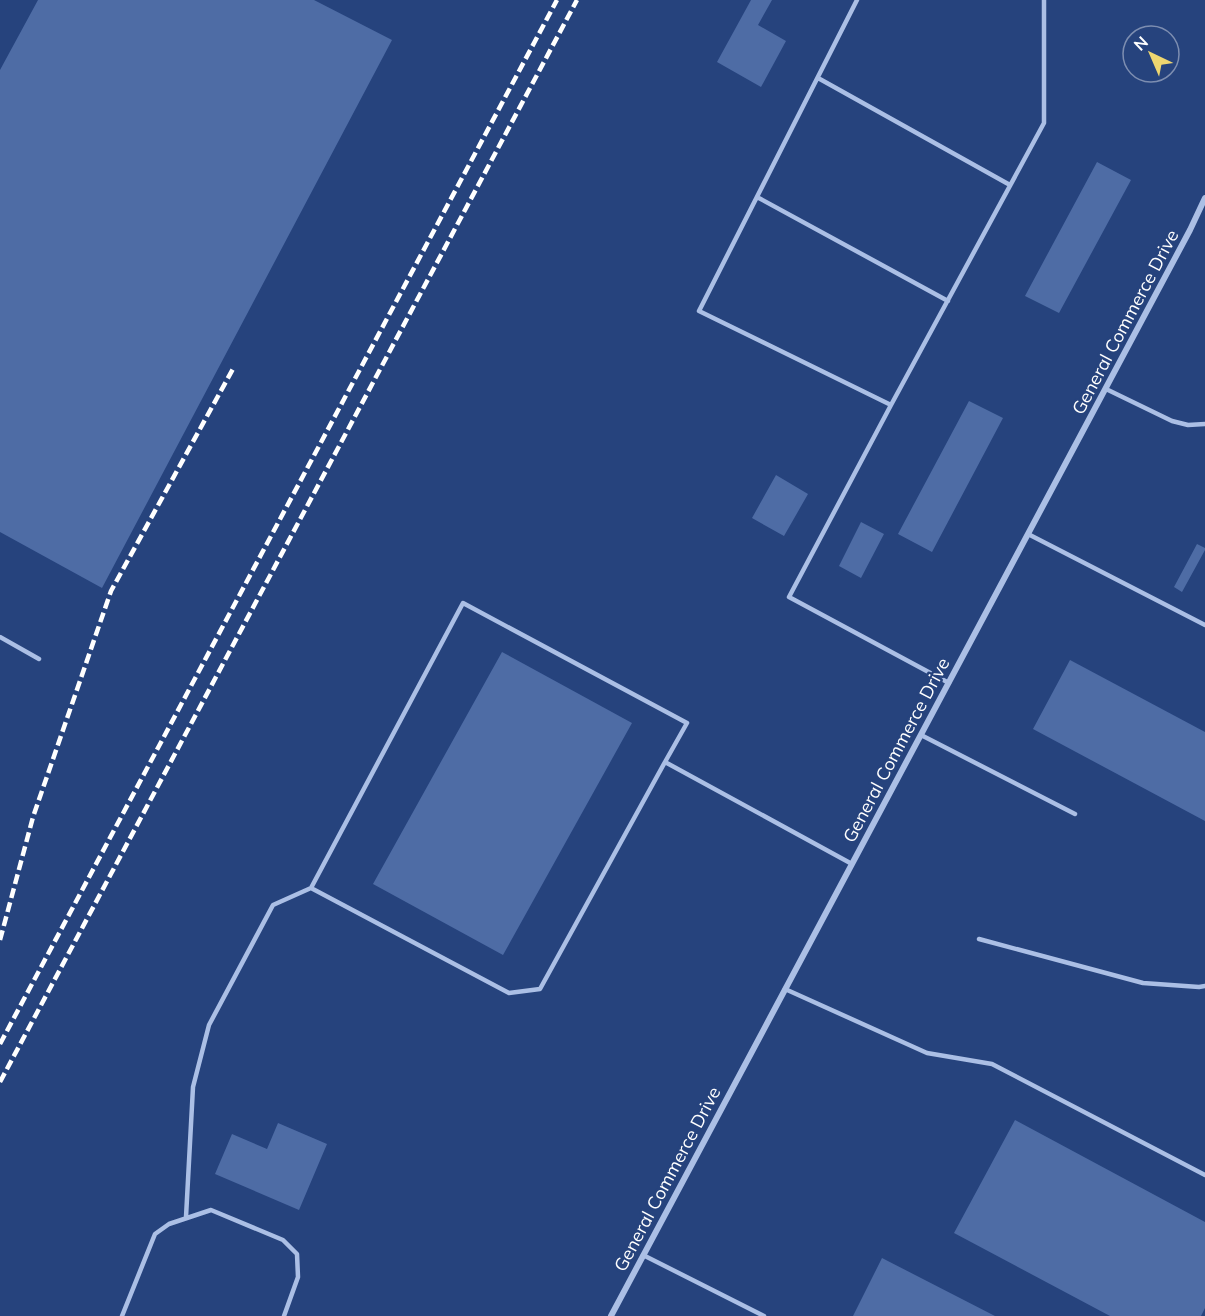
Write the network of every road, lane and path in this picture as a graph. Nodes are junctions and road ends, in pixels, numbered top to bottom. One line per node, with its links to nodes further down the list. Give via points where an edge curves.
1 (857, 0): 3 (lane)
2 (1044, 0): 4 (lane, via 1044,123)
3 (818, 78): 4 (lane); 5 (lane)
4 (1010, 185): 7 (lane)
5 (757, 197): 7 (lane); 9 (lane, via 699,311)
6 (1205, 198): 8 (street, General Commerce Drive)
7 (948, 301): 9 (lane)
8 (1106, 389): 10 (lane, via 1172,421); 11 (street, General Commerce Drive)
9 (891, 405): 15 (lane, via 789,597)
10 (1205, 424)
11 (1028, 534): 12 (lane); 15 (street, General Commerce Drive)
12 (1205, 625)
13 (0, 637): 14 (lane)
14 (39, 659)
15 (949, 683): 16 (street, General Commerce Drive)
16 (921, 735): 18 (lane); 19 (street, General Commerce Drive)
17 (665, 762): 19 (lane); 20 (lane, via 540,989 509,993); 20 (lane, via 687,723 463,603)
18 (1075, 814)
19 (852, 864): 23 (street, General Commerce Drive)
20 (311, 888): 25 (lane, via 273,905 209,1024 193,1087)
21 (979, 939): 22 (lane, via 1143,983)
22 (1205, 986)
23 (785, 989): 24 (lane, via 927,1053 992,1064); 26 (street, General Commerce Drive)
24 (1205, 1175)
25 (186, 1217): 27 (lane, via 155,1234); 28 (lane, via 211,1210 283,1240 297,1254 298,1277)
26 (643, 1255): 29 (street, General Commerce Drive); 30 (lane)
27 (122, 1316)
28 (284, 1316)
29 (611, 1316)
30 (764, 1316)

